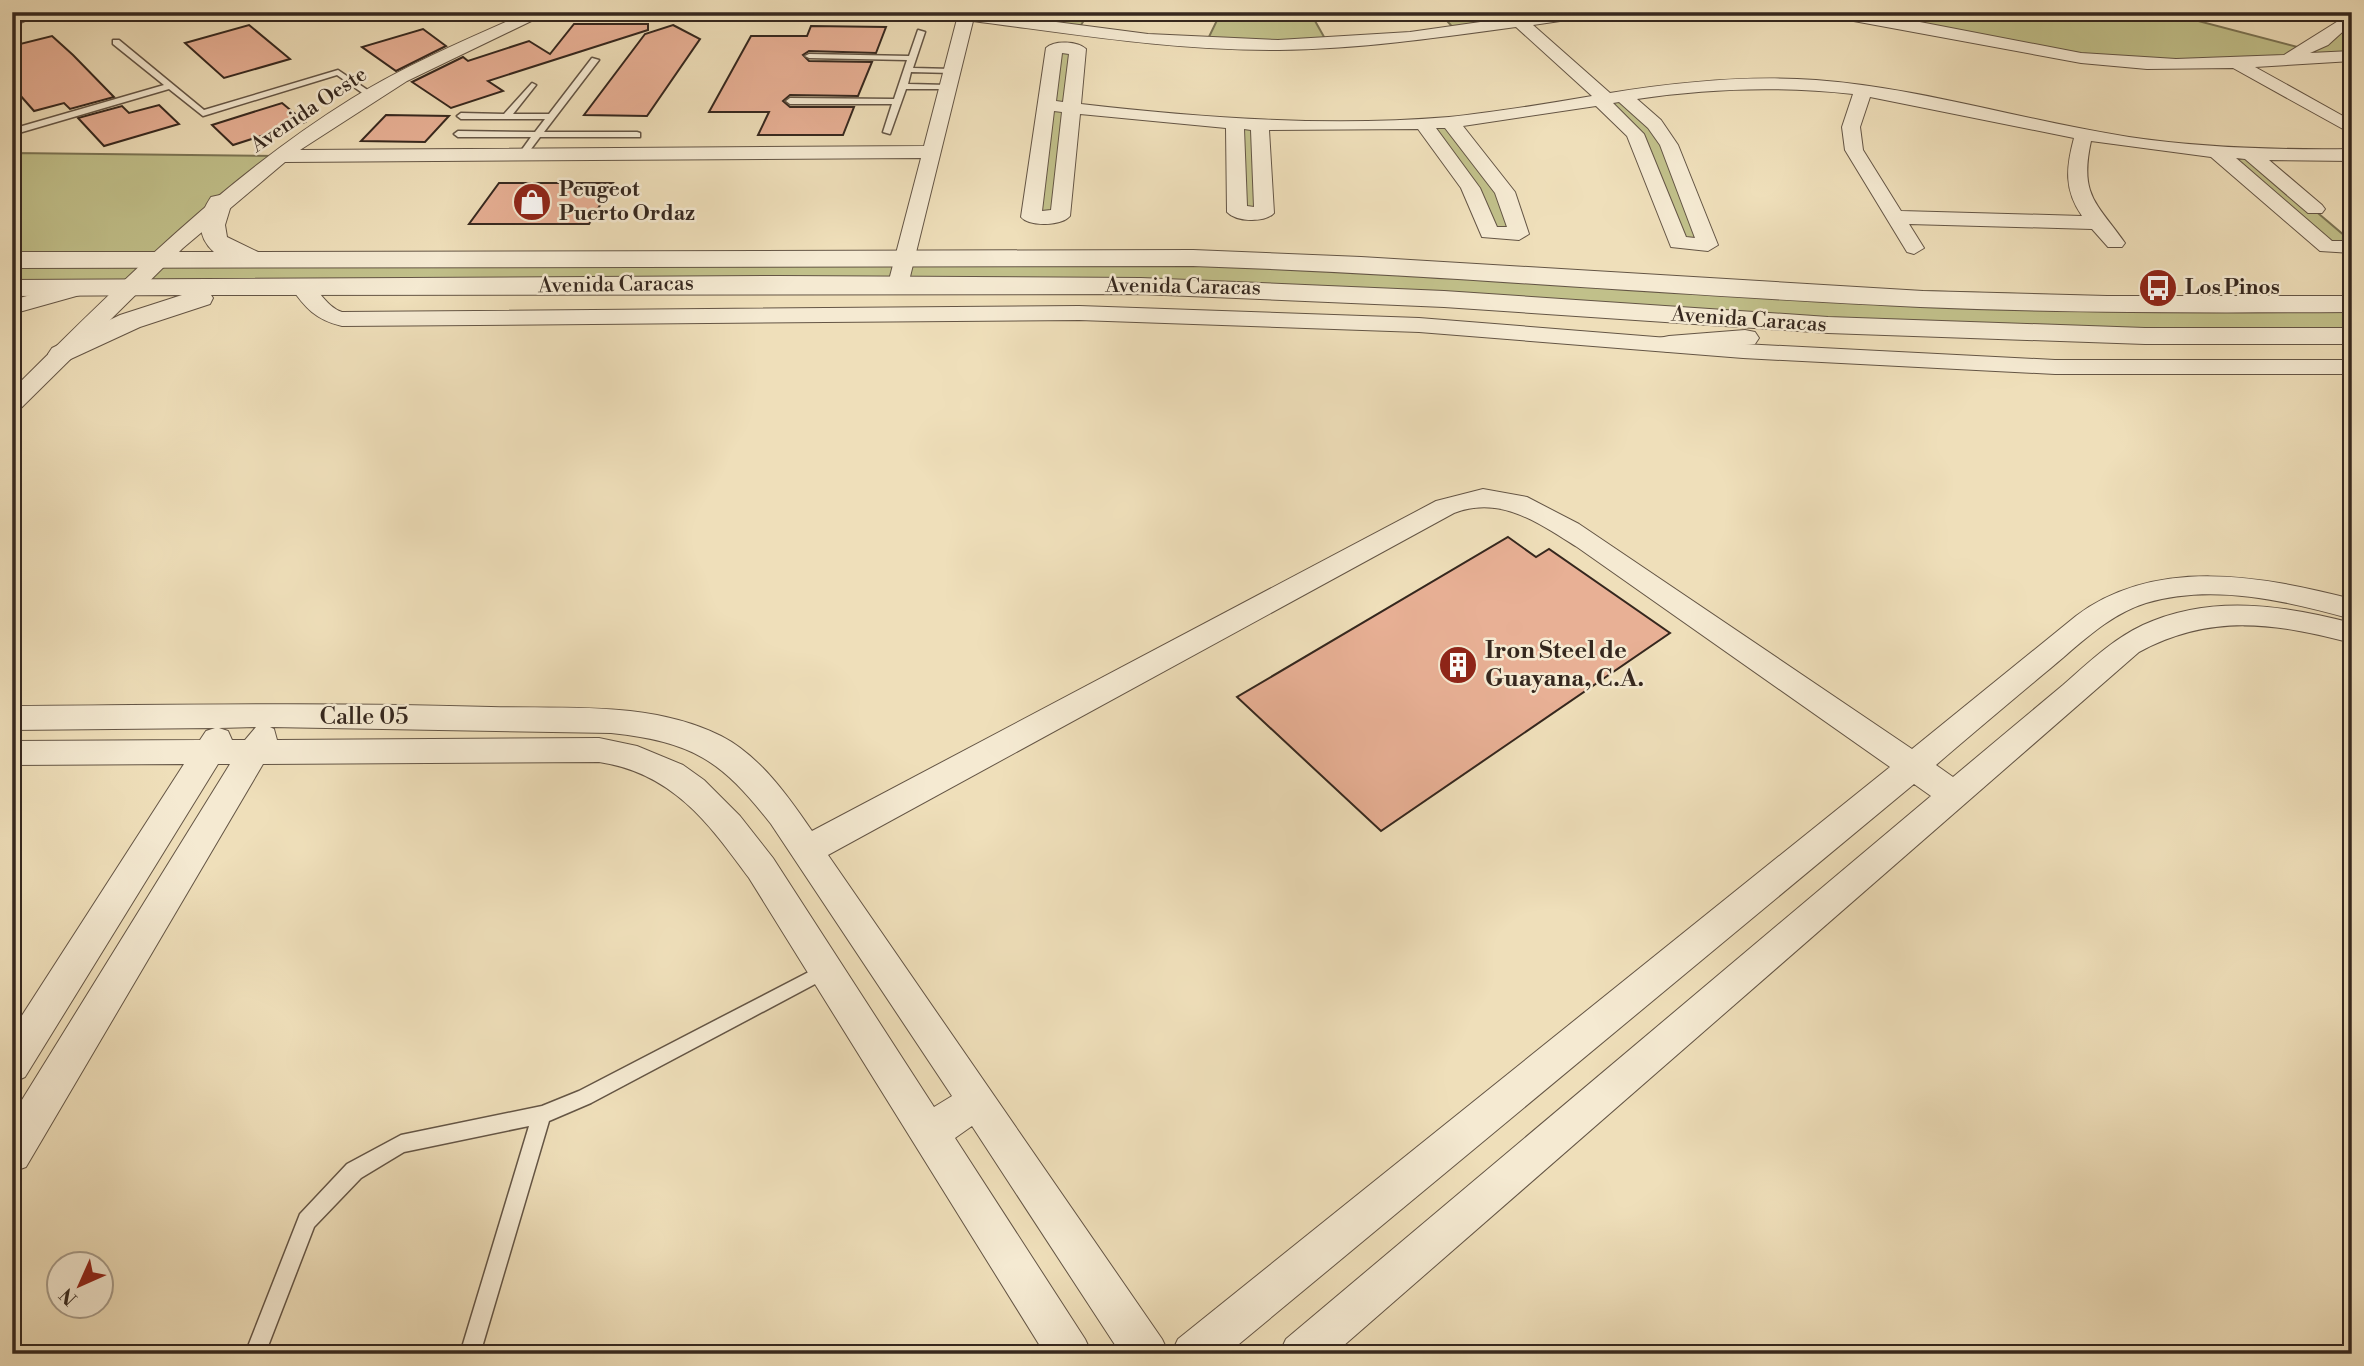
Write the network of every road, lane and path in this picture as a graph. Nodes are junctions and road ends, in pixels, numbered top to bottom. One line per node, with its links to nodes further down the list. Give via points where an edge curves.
1 (36, 12): 9 (street)
2 (542, 12): 24 (street, Avenida Oeste)
3 (844, 12): 6 (street)
4 (1587, 12): 8 (street)
5 (1832, 12): 17 (street, via 2115,61)
6 (966, 15): 8 (street, via 1148,39 1256,45 1374,41); 19 (street)
7 (2347, 20): 15 (street, via 2322,41)
8 (1519, 21): 25 (street)
9 (12, 22)
10 (921, 32): 14 (lane)
11 (116, 42): 21 (lane)
12 (809, 56): 14 (lane)
13 (2352, 56): 15 (street)
14 (912, 58): 18 (lane)
15 (2286, 59): 17 (street)
16 (595, 60): 32 (lane)
17 (2238, 64): 37 (street)
18 (908, 70): 19 (lane); 22 (lane)
19 (950, 79): 22 (lane); 45 (street)
20 (532, 85): 31 (lane)
21 (171, 86): 24 (lane, via 203,113 338,72); 38 (lane)
22 (903, 86): 27 (lane)
23 (1863, 91): 25 (street, via 1728,84); 42 (street); 51 (street, via 1851,138 1861,166)
24 (370, 95): 49 (street, Avenida Oeste)
25 (1610, 99): 25 (street, via 1635,134 1678,243 1708,245 1669,145 1655,124); 33 (street)
26 (789, 101): 27 (lane)
27 (898, 102): 39 (lane)
28 (1047, 104): 29 (street); 29 (street, via 1054,48 1078,49); 29 (street, via 1031,217 1060,216)
29 (1071, 108): 35 (street)
30 (461, 116): 31 (lane)
31 (507, 116): 32 (lane)
32 (551, 117): 41 (lane)
33 (1450, 122): 34 (street); 34 (street, via 1506,192 1519,234 1489,233 1483,206 1467,179)
34 (1422, 123): 36 (street)
35 (1235, 124): 36 (street); 36 (street, via 1237,212 1264,213)
36 (1260, 125)
37 (2352, 129)
38 (12, 132)
39 (887, 132)
40 (458, 134): 41 (lane)
41 (538, 134): 43 (lane); 47 (lane)
42 (2084, 134): 44 (street); 52 (street, via 2075,183)
43 (637, 135)
44 (2216, 151): 46 (street); 54 (street, via 2327,247)
45 (932, 152): 47 (street); 56 (street)
46 (2250, 153): 48 (street); 54 (street)
47 (522, 155): 49 (street)
48 (2352, 155)
49 (280, 156): 50 (street, Avenida Oeste)
50 (220, 202): 57 (street, Avenida Oeste); 58 (street, via 211,233 229,251)
51 (1894, 217): 52 (street); 55 (street)
52 (2098, 223): 53 (street)
53 (2115, 243)
54 (2352, 244)
55 (1914, 248)
56 (905, 257): 58 (street, Avenida Caracas); 60 (street); 67 (street, Avenida Caracas, via 1325,262 1937,299)
57 (156, 259): 58 (street, Avenida Caracas); 59 (street, Avenida Caracas); 65 (street, Avenida Oeste)
58 (256, 259)
59 (12, 260)
60 (899, 284): 62 (street, Avenida Caracas); 66 (street, Avenida Caracas)
61 (263, 286): 62 (street, Avenida Caracas); 65 (street, Avenida Caracas); 73 (street, via 160,310 97,334)
62 (301, 286): 69 (street, via 317,309 342,319 1079,313)
63 (12, 288): 64 (street, Avenida Caracas)
64 (79, 288): 65 (street, Avenida Caracas); 68 (street)
65 (128, 288): 73 (street, Avenida Oeste)
66 (1269, 289): 69 (street, via 1375,309); 70 (street, Avenida Caracas, via 1828,326)
67 (2352, 304)
68 (12, 307)
69 (1419, 325): 72 (street)
70 (1929, 328): 71 (street, Avenida Caracas, via 2145,336); 72 (street)
71 (2352, 336)
72 (1669, 344): 74 (street, via 2056,367)
73 (62, 354): 75 (street, Avenida Oeste)
74 (2352, 368)
75 (12, 404)
76 (2352, 609): 84 (street, via 2235,588 2176,589 2129,600 2093,618)
77 (2352, 633): 85 (street, via 2246,614 2169,623 2129,645)
78 (230, 717): 79 (street, Calle 05); 80 (street, Calle 05); 81 (street)
79 (275, 717): 82 (street); 86 (street, Calle 05, via 611,722 664,731 712,746 744,772)
80 (12, 718)
81 (210, 751): 82 (street, Calle 05); 83 (street, Calle 05); 88 (street)
82 (255, 751): 87 (street, Calle 05, via 622,751 650,760 711,806 742,842); 92 (street)
83 (12, 753)
84 (1912, 767): 85 (street); 86 (street, via 1576,535 1521,505 1479,495 1433,513); 97 (street)
85 (1953, 794): 98 (street)
86 (805, 851): 89 (street)
87 (827, 969): 90 (lane, via 585,1097); 91 (street, Calle 05)
88 (12, 1065)
89 (977, 1101): 91 (street); 96 (street)
90 (542, 1115): 93 (lane, via 401,1144 354,1171 307,1221); 94 (lane)
91 (928, 1133): 95 (street, Calle 05)
92 (12, 1153)
93 (255, 1354)
94 (470, 1354)
95 (1070, 1354)
96 (1147, 1354)
97 (1193, 1354)
98 (1301, 1354)

